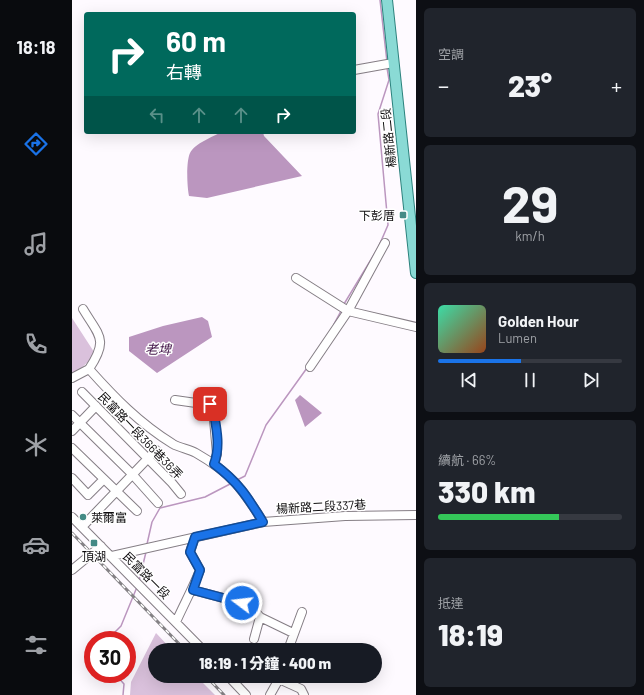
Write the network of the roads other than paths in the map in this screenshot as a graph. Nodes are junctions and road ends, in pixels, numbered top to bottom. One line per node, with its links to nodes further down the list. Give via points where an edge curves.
1 (387, 0): 2 (main road, 楊新路二段)
2 (393, 63): 3 (street); 5 (main road, 楊新路二段)
3 (356, 70)
4 (385, 243): 8 (street)
5 (416, 273)
6 (296, 278): 8 (street)
7 (83, 308): 11 (street, via 101,339 99,354)
8 (348, 311): 9 (street); 10 (street)
9 (416, 328)
10 (310, 367)
11 (89, 369): 12 (street); 22 (street, via 123,407 144,423 174,444)
12 (72, 378)
13 (82, 392): 15 (street, 民富路一段366巷36弄)
14 (175, 400): 22 (street, via 210,404 213,408 218,454)
15 (96, 406): 17 (street); 21 (street, 民富路一段366巷36弄)
16 (72, 415): 17 (street)
17 (80, 423): 18 (street); 23 (street)
18 (72, 431)
19 (72, 448): 25 (street)
20 (156, 450): 21 (street)
21 (147, 459): 23 (street); 27 (street, 民富路一段366巷36弄)
22 (214, 464): 32 (street, via 232,477 245,492)
23 (132, 474): 26 (street); 28 (street)
24 (72, 478): 25 (street, via 88,495)
25 (104, 480): 26 (street)
26 (116, 491): 29 (street); 33 (street)
27 (181, 494)
28 (158, 503)
29 (137, 510)
30 (416, 516): 32 (street, 楊新路二段337巷, via 345,516)
31 (72, 517): 33 (street, 民富路一段)
32 (263, 522): 34 (street, 楊新路二段337巷)
33 (82, 527): 35 (street, 民富路一段)
34 (195, 537): 36 (street, 楊新路二段337巷); 38 (street, via 190,552 200,570)
35 (101, 546): 36 (street, 民富路一段); 37 (street)
36 (112, 556): 41 (street, 民富路一段)
37 (72, 570)
38 (193, 590): 40 (street, via 242,603 253,609); 41 (street)
39 (302, 612): 42 (street)
40 (260, 617): 42 (street); 43 (street)
41 (176, 622): 44 (street, 民富路一段)
42 (293, 633): 45 (street)
43 (254, 639)
44 (196, 643)
45 (290, 643)
46 (235, 683): 49 (street)
47 (276, 683): 50 (street)
48 (291, 683): 51 (street, via 301,688)
49 (246, 695)
50 (270, 695)
51 (304, 695)

